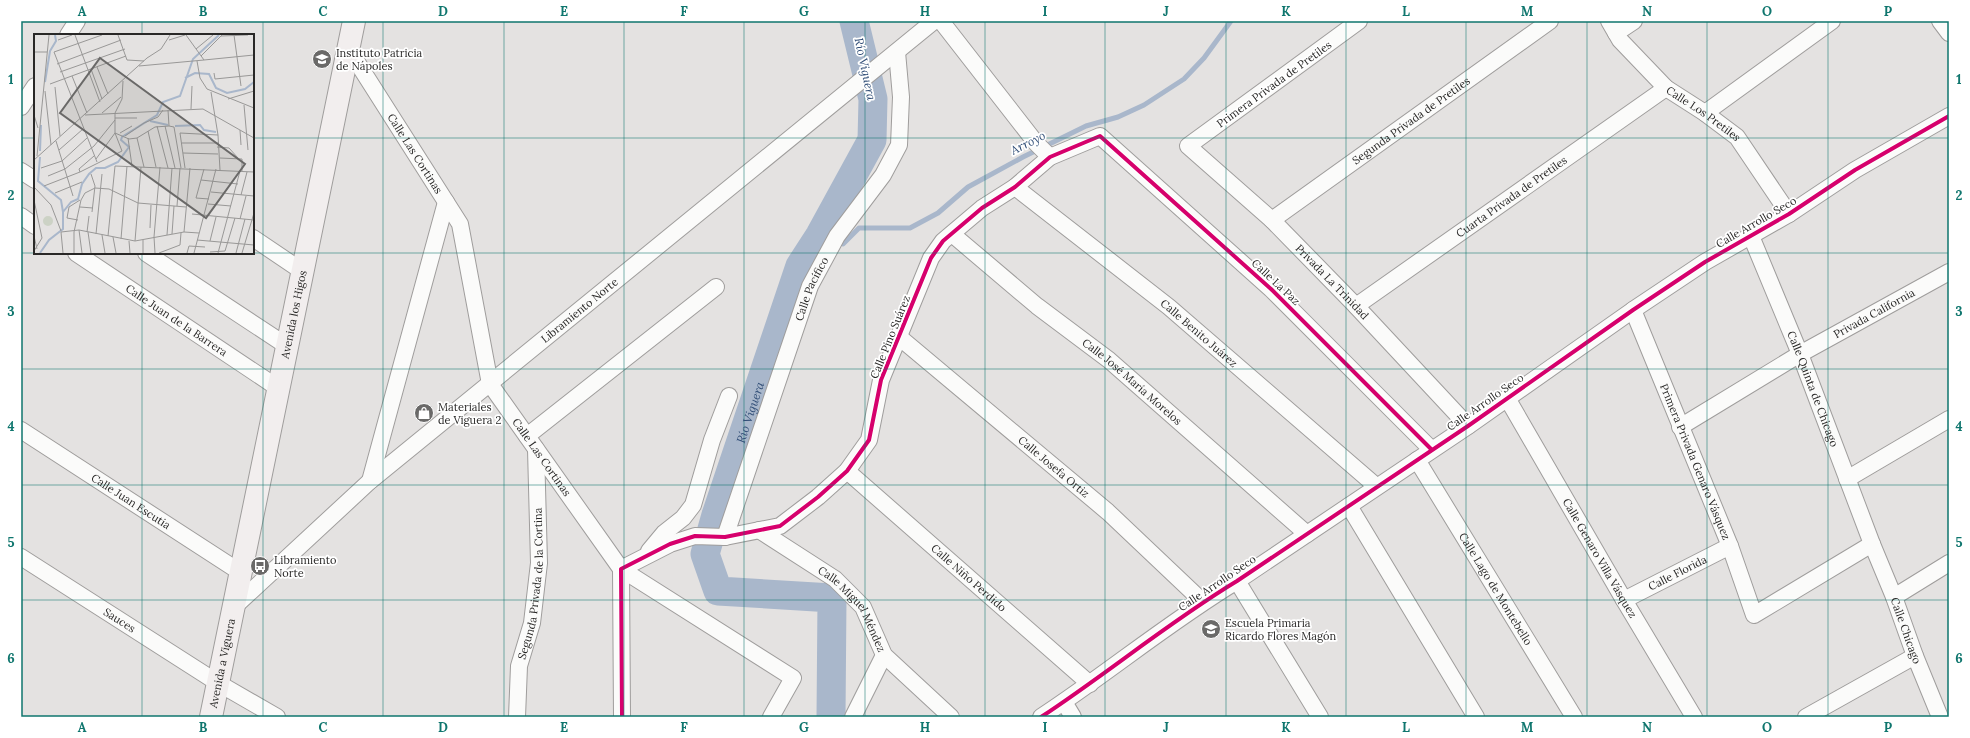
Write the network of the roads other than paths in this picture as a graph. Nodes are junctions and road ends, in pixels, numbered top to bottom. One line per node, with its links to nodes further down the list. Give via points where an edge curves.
1 (77, 21): 12 (street)
2 (354, 21): 13 (street, Avenida los Higos)
3 (934, 21): 14 (street, Libramiento Norte)
4 (941, 21): 22 (street)
5 (1359, 21): 21 (street, Primera Privada de Pretiles)
6 (1550, 21): 29 (street, Segunda Privada de Pretiles)
7 (1634, 21): 10 (street)
8 (1832, 21): 18 (street)
9 (1940, 21): 11 (street)
10 (1612, 27): 15 (street, Calle Los Pretiles, via 1620,40)
11 (1949, 33)
12 (69, 34)
13 (348, 48): 26 (street, Calle Las Cortinas); 36 (street, Avenida los Higos)
14 (897, 52): 44 (street, Libramiento Norte); 63 (street, Calle Pacífico, via 901,97 899,145 883,175 834,241 810,286)
15 (1666, 88): 18 (street, Calle Los Pretiles); 39 (street, Cuarta Privada de Pretiles)
16 (34, 91): 17 (street)
17 (21, 107)
18 (1705, 113): 27 (street, Calle Los Pretiles, via 1738,138)
19 (1949, 116): 27 (street, Calle Arrollo Seco, via 1855,170)
20 (1100, 136): 22 (street, Calle Pino Suárez); 54 (street, Calle La Paz, via 1271,289)
21 (1188, 146): 29 (street, Privada La Trinidad)
22 (1043, 151): 25 (street, Calle Pino Suárez)
23 (21, 171): 24 (street)
24 (34, 179)
25 (1015, 187): 31 (street, Calle Pino Suárez, via 982,208); 59 (street, Calle Benito Juárez, via 1169,307)
26 (446, 202): 44 (street, Calle Las Cortinas, via 460,224); 58 (street)
27 (1789, 214): 32 (street, Calle Arrollo Seco)
28 (21, 216): 30 (street)
29 (1272, 220): 39 (street, Privada La Trinidad)
30 (34, 225)
31 (952, 234): 41 (street, Calle Pino Suárez, via 943,241 931,258); 62 (street, Calle José María Morelos, via 1037,306 1108,360)
32 (1751, 236): 40 (street, Calle Arrollo Seco, via 1705,262); 43 (street, Calle Quinta de Chicago)
33 (254, 239): 36 (street)
34 (77, 254): 45 (street, Calle Juan de la Barrera)
35 (148, 254): 42 (street)
36 (302, 271): 42 (street, Avenida los Higos)
37 (1949, 272): 43 (street, Privada California)
38 (716, 287): 52 (street)
39 (1356, 306): 49 (street, Privada La Trinidad)
40 (1633, 310): 47 (street, Calle Arrollo Seco); 50 (street, Primera Privada Genaro Vásquez)
41 (899, 337): 56 (street, Calle Pino Suárez, via 880,380 870,440); 74 (street, Calle Josefa Ortiz, via 1108,512)
42 (287, 346): 45 (street, Avenida los Higos)
43 (1800, 354): 50 (street, Privada California); 57 (street, Calle Quinta de Chicago)
44 (490, 384): 52 (street, Calle Las Cortinas); 58 (street, Libramiento Norte)
45 (278, 388): 70 (street, Avenida los Higos)
46 (729, 396): 67 (street, via 712,440 693,505)
47 (1507, 398): 49 (street, Calle Arrollo Seco); 73 (street, Calle Genaro Villa Vásquez)
48 (1949, 419): 57 (street)
49 (1468, 426): 54 (street, Calle Arrollo Seco)
50 (1680, 427): 65 (street, Primera Privada Genaro Vásquez)
51 (21, 430): 70 (street, Calle Juan Escutia)
52 (527, 436): 53 (street, Calle Las Cortinas)
53 (536, 449): 69 (street, Calle Las Cortinas); 84 (street, Segunda Privada de la Cortina, via 539,563 532,623 519,666)
54 (1431, 449): 55 (street, Calle Arrollo Seco)
55 (1417, 460): 59 (street, Calle Arrollo Seco); 92 (street, Calle Lago de Montebello)
56 (847, 471): 61 (street, Calle Pino Suárez, via 780,526); 79 (street, Calle Niño Perdido)
57 (1847, 479): 64 (street, Calle Quinta de Chicago)
58 (370, 481): 75 (street, Libramiento Norte)
59 (1376, 486): 60 (street, Calle Arrollo Seco)
60 (1349, 506): 62 (street, Calle Arrollo Seco); 91 (street)
61 (759, 530): 63 (street, Calle Pino Suárez); 76 (street, Calle Miguel Méndez, via 841,584 863,607)
62 (1307, 534): 71 (street, Calle Arrollo Seco)
63 (725, 537): 67 (street, Calle Pino Suárez, via 695,536 670,544)
64 (1872, 544): 65 (street, Primera Privada Genaro Vásquez, via 1754,615); 72 (street, Calle Chicago)
65 (1730, 546): 73 (street, Calle Florida)
66 (21, 557): 78 (street, Sauces)
67 (642, 558): 69 (street, Calle Pino Suárez)
68 (1949, 563): 72 (street)
69 (621, 569): 81 (street); 85 (street, Calle Las Cortinas, via 793,678)
70 (240, 572): 75 (street, Avenida los Higos)
71 (1237, 581): 74 (street, Calle Arrollo Seco); 90 (street)
72 (1894, 597): 77 (street, Calle Chicago)
73 (1624, 600): 93 (street, Calle Genaro Villa Vásquez)
74 (1203, 602): 79 (street, Calle Arrollo Seco)
75 (233, 608): 78 (street, Avenida a Viguera)
76 (884, 655): 86 (street); 87 (street, Calle Miguel Méndez)
77 (1915, 656): 94 (street); 95 (street, Calle Chicago)
78 (218, 683): 82 (street, Avenida a Viguera); 83 (street, Sauces)
79 (1090, 684): 80 (street, Calle Arrollo Seco)
80 (1064, 702): 88 (street, Calle Arrollo Seco); 89 (street)
81 (625, 715)
82 (211, 717)
83 (277, 717)
84 (517, 717)
85 (771, 717)
86 (853, 717)
87 (951, 717)
88 (1041, 717)
89 (1073, 717)
90 (1320, 717)
91 (1476, 717)
92 (1574, 717)
93 (1694, 717)
94 (1806, 717)
95 (1940, 717)

